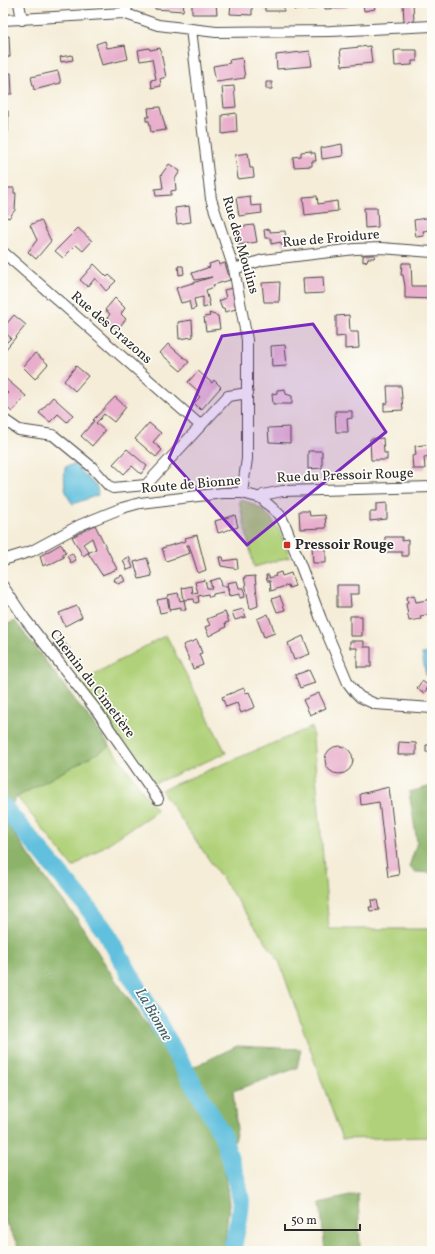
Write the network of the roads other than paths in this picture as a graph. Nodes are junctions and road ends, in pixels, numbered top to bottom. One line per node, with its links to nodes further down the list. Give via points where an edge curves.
1 (19, 3): 5 (street)
2 (130, 3): 3 (street)
3 (123, 13): 5 (street); 7 (street, via 158,25)
4 (3, 20): 5 (street)
5 (22, 20)
6 (432, 26): 7 (street, via 308,31 216,32)
7 (191, 29): 10 (street, Rue des Moulins, via 212,199)
8 (3, 252): 13 (street, Rue des Grazons)
9 (432, 252): 10 (street, Rue de Froidure, via 381,248 355,249 262,260)
10 (234, 269): 11 (street, Rue des Moulins, via 247,340)
11 (248, 393): 13 (street, via 228,396); 15 (street, Rue des Moulins, via 247,459)
12 (3, 419): 13 (street, via 19,430 53,435 113,488 146,485)
13 (201, 426)
14 (432, 487): 16 (street, Rue du Pressoir Rouge, via 282,491 263,495)
15 (242, 493): 16 (street, Route de Bionne); 17 (street, Route de Bionne, via 140,503 122,508 80,525 32,551)
16 (261, 498): 19 (street, Route de Bionne, via 280,516 286,527 321,620 348,683 355,692 375,704)
17 (3, 560)
18 (3, 586): 20 (street, Chemin du Cimetière, via 25,619 98,711)
19 (432, 708)
20 (158, 799)

